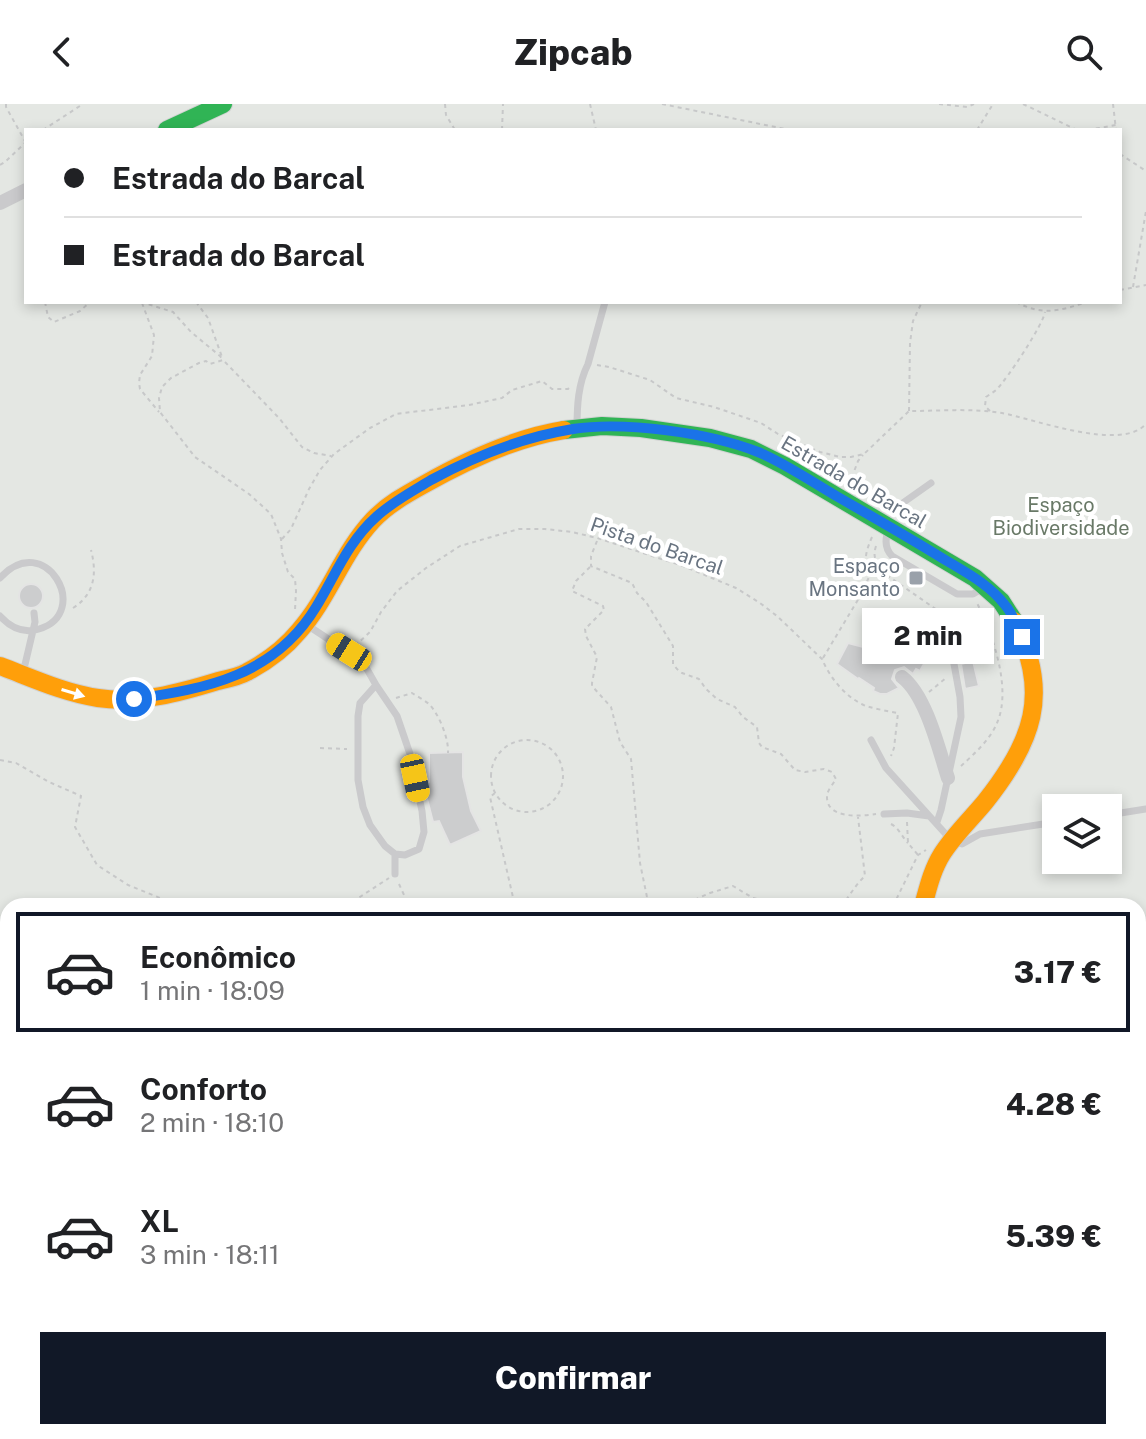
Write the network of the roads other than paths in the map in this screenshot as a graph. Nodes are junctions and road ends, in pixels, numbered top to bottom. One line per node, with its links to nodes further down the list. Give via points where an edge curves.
1 (223, 104): 2 (street)
2 (171, 128)
3 (24, 191): 4 (street)
4 (0, 203)
5 (604, 304): 6 (lane, via 583,373)
6 (577, 428): 12 (street, Estrada do Barcal, via 476,458 408,493 378,515 349,547); 27 (street, Estrada do Barcal, via 669,431 760,453 889,526 1004,603 1028,654 1034,682 1031,725 1013,766)
7 (931, 483): 8 (lane)
8 (897, 507)
9 (0, 578): 13 (lane, via 8,569 32,562 54,573 61,584 61,609 54,620)
10 (34, 613): 13 (lane)
11 (0, 616): 13 (lane, via 20,630)
12 (305, 624): 16 (street, Estrada do Barcal, one-way to 12, via 87,697 164,695 244,674 288,645); 18 (lane, via 363,662)
13 (32, 631): 16 (lane)
14 (954, 664): 20 (lane, via 961,706)
15 (0, 666): 16 (street, Estrada do Barcal)
16 (22, 674)
17 (902, 677): 20 (street, via 927,715)
18 (376, 685): 28 (lane, via 360,703 358,780 370,825); 28 (lane, via 397,716 422,811 419,849)
19 (871, 740): 23 (lane, via 886,768)
20 (948, 778): 25 (lane)
21 (1146, 809): 22 (lane)
22 (1122, 813)
23 (929, 816): 24 (lane); 25 (lane)
24 (884, 818)
25 (937, 822): 27 (lane)
26 (1042, 824): 27 (lane, via 980,834 962,844)
27 (952, 841): 30 (street, Estrada do Barcal, via 939,858)
28 (395, 854): 29 (lane)
29 (395, 874)
30 (925, 898)

